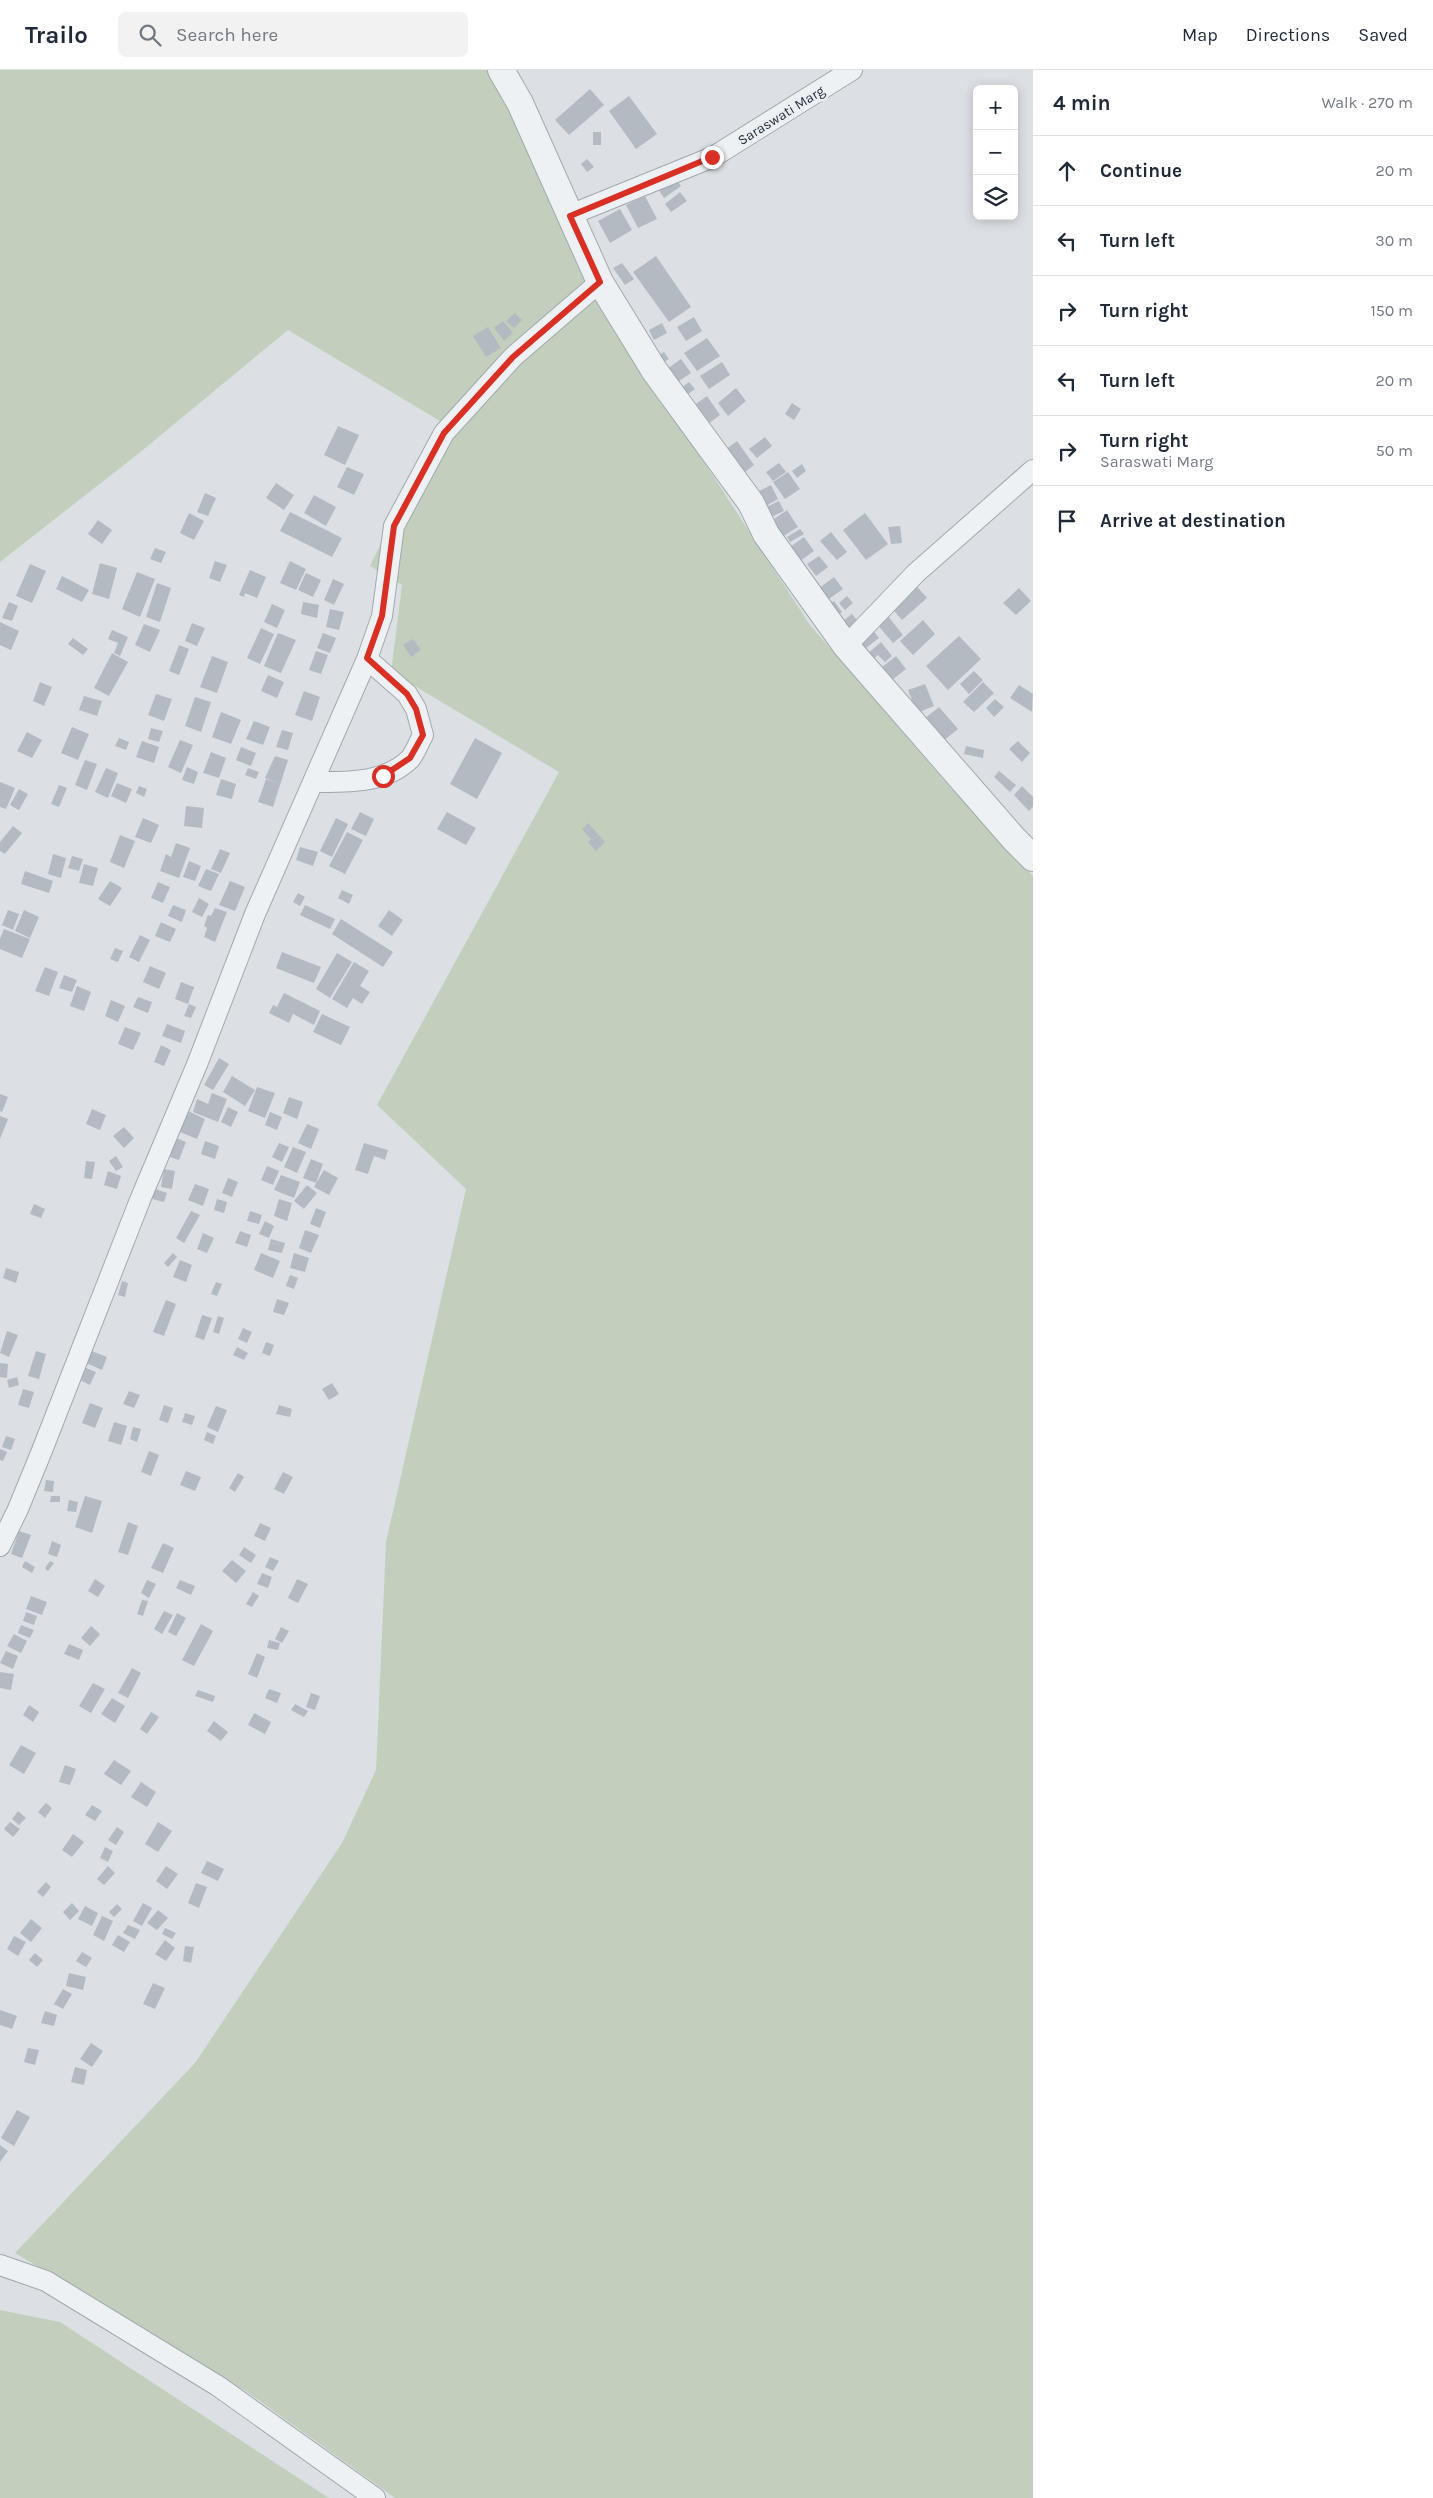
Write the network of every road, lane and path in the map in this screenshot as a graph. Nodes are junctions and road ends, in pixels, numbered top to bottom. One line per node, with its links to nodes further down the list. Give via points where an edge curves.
1 (500, 70): 3 (street, via 520,103)
2 (852, 70): 3 (street, Saraswati Marg, via 712,157)
3 (570, 216): 4 (street)
4 (600, 282): 6 (street, via 654,370 751,503 766,534); 7 (street, via 513,357 444,433 394,526 382,616)
5 (1033, 470): 6 (street, via 916,573)
6 (846, 646): 9 (street)
7 (367, 658): 8 (street); 8 (street, via 407,694 416,709 423,735 410,758 383,776 355,782)
8 (314, 782): 10 (street, via 256,914 140,1200 42,1453)
9 (1033, 858)
10 (0, 1546)
11 (2, 2271): 12 (street, via 46,2281 218,2386)
12 (375, 2498)

